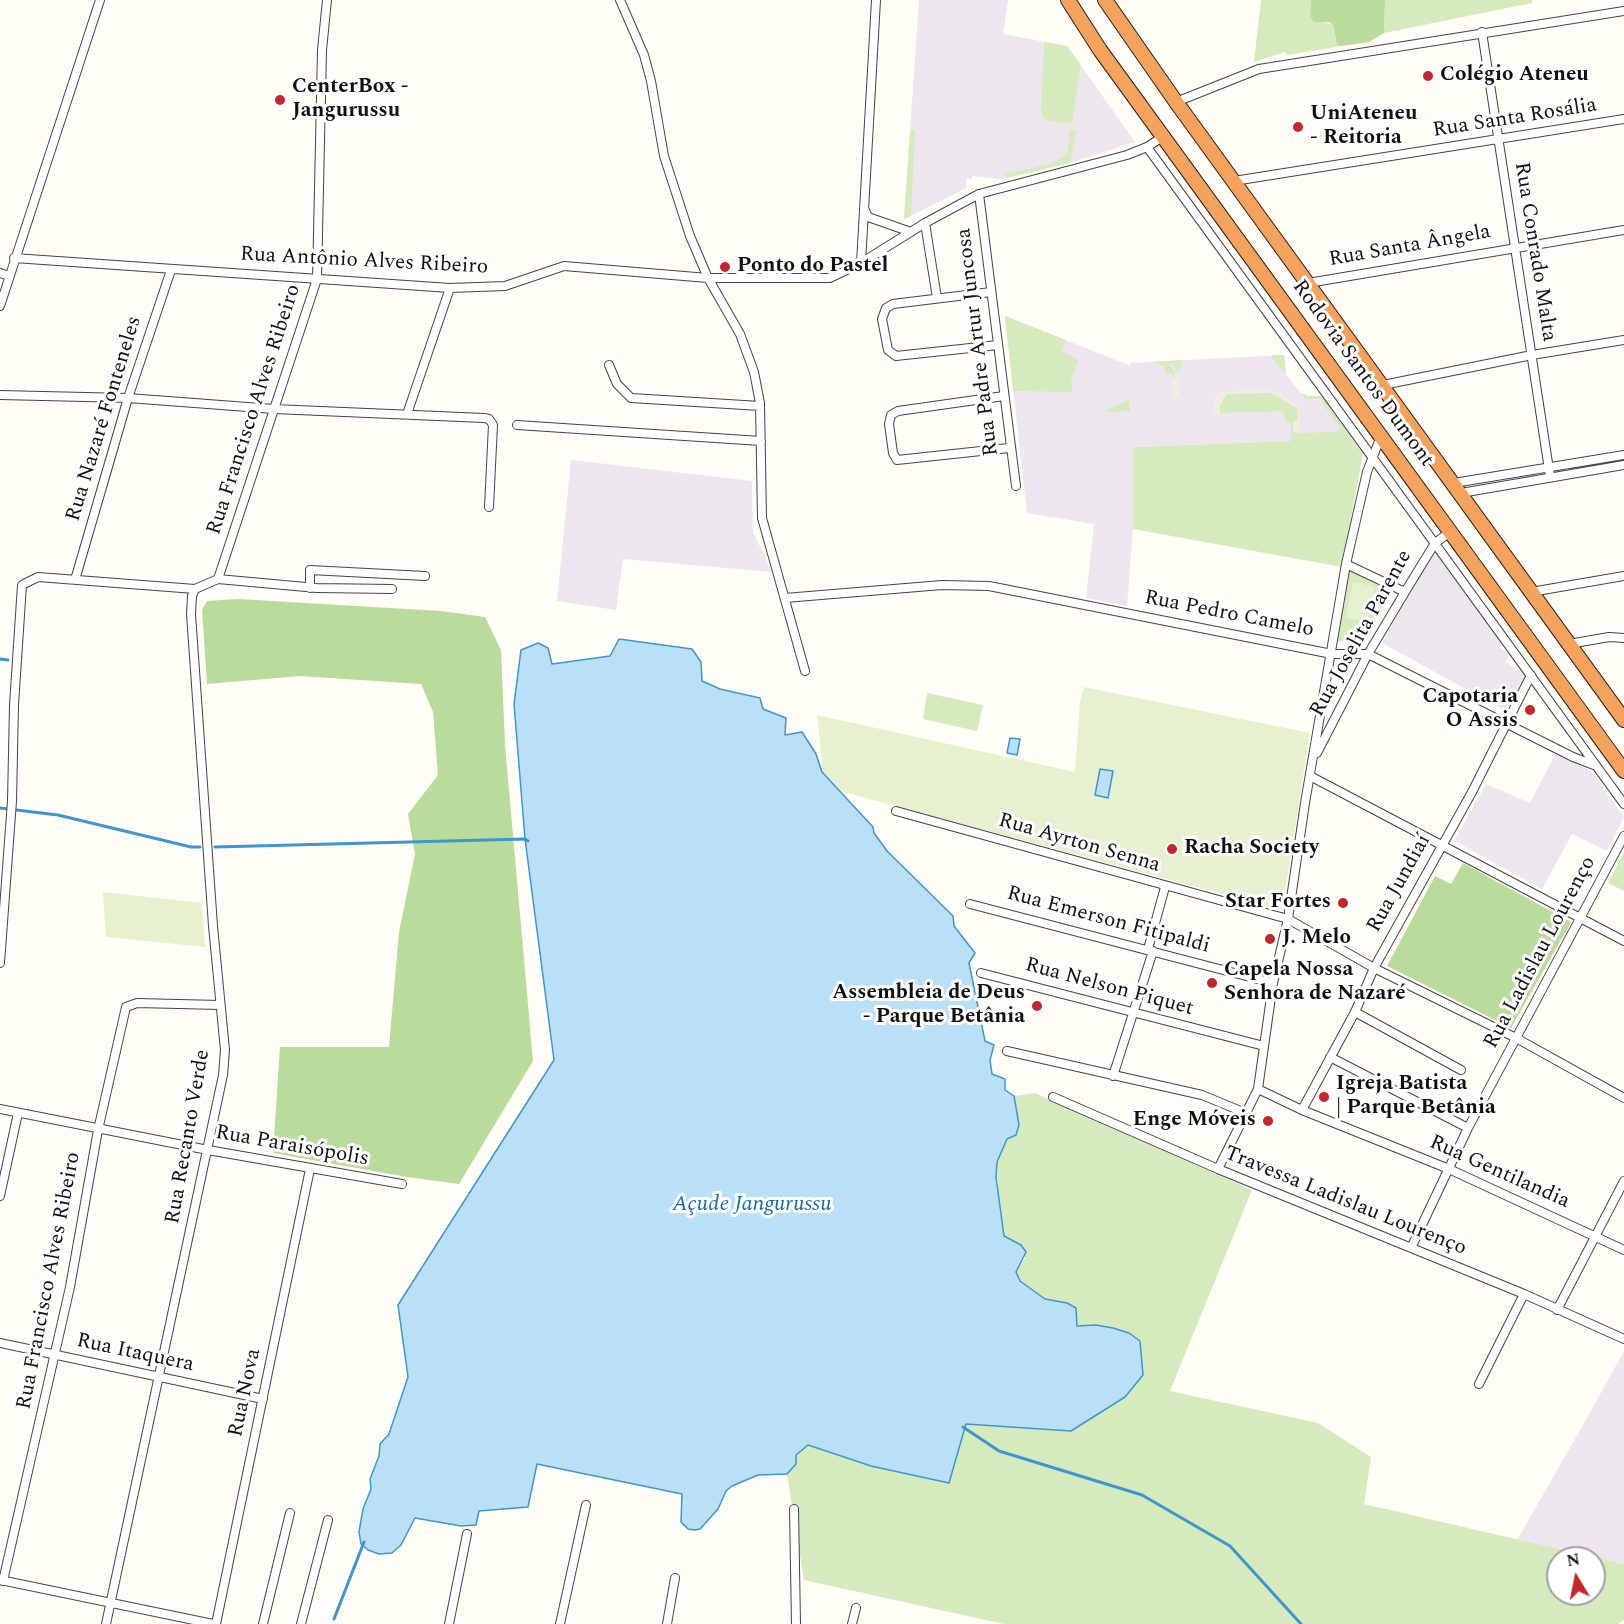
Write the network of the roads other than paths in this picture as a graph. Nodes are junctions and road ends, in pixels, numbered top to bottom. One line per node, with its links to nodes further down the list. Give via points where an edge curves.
1 (100, 0): 22 (street)
2 (327, 0): 28 (street, Rua Francisco Alves Ribeiro, via 322,50)
3 (620, 0): 27 (street, via 644,55 664,156)
4 (876, 0): 17 (street)
5 (1068, 0): 12 (highway, Rodovia Santos Dumont)
6 (1106, 0): 10 (highway, Rodovia Santos Dumont)
7 (1623, 0): 8 (street)
8 (1623, 11): 9 (street)
9 (1482, 32): 10 (street, via 1259,69); 13 (street, Rua Conrado Malta)
10 (1176, 102): 15 (highway, Rodovia Santos Dumont)
11 (1624, 119): 13 (street, Rua Santa Rosália)
12 (1164, 136): 14 (street, Rua Antônio Alves Ribeiro); 46 (highway, Rodovia Santos Dumont)
13 (1499, 140): 15 (street, Rua Santa Rosália); 21 (street, Rua Conrado Malta)
14 (1147, 147): 16 (street, Rua Antônio Alves Ribeiro, via 1086,168); 49 (street)
15 (1234, 181): 29 (highway, Rodovia Santos Dumont)
16 (979, 194): 18 (street, Rua Antônio Alves Ribeiro); 31 (street, Rua Padre Artur Juncosa)
17 (864, 207): 20 (street, via 868,217); 23 (street)
18 (925, 223): 20 (street, Rua Antônio Alves Ribeiro); 32 (street)
19 (1624, 230): 21 (street, Rua Santa Ângela)
20 (911, 232): 23 (street, Rua Antônio Alves Ribeiro)
21 (1516, 247): 29 (street, Rua Santa Ângela); 36 (street, Rua Conrado Malta)
22 (14, 258): 24 (street, Rua Antônio Alves Ribeiro); 26 (street)
23 (861, 263): 27 (street, Rua Antônio Alves Ribeiro, via 830,278)
24 (171, 270): 28 (street, Rua Antônio Alves Ribeiro); 41 (street, Rua Nazaré Fonteneles)
25 (0, 273): 26 (street)
26 (9, 276): 33 (street)
27 (708, 278): 30 (street, Rua Antônio Alves Ribeiro, via 564,266 504,286); 42 (street, via 748,352)
28 (317, 279): 30 (street, Rua Antônio Alves Ribeiro); 43 (street, Rua Francisco Alves Ribeiro)
29 (1308, 283): 38 (highway, Rodovia Santos Dumont)
30 (450, 288): 44 (street)
31 (991, 292): 32 (street); 35 (street, Rua Padre Artur Juncosa)
32 (937, 298): 35 (street, via 886,308 886,344 891,354)
33 (0, 306)
34 (1624, 340): 36 (street)
35 (998, 345): 40 (street, Rua Padre Artur Juncosa)
36 (1532, 355): 38 (street); 52 (street, Rua Conrado Malta)
37 (609, 365): 42 (street, via 617,384 631,398)
38 (1383, 385): 55 (highway, Rodovia Santos Dumont)
39 (0, 395): 41 (street)
40 (1004, 396): 48 (street, Rua Padre Artur Juncosa); 48 (street, via 911,408 891,415 889,424 894,459)
41 (128, 398): 43 (street); 63 (street, Rua Nazaré Fonteneles)
42 (760, 406): 47 (street)
43 (274, 408): 44 (street); 62 (street, Rua Francisco Alves Ribeiro)
44 (407, 414): 56 (street, via 491,421)
45 (517, 425): 47 (street)
46 (1381, 436): 49 (street, Rua Joselita Parente); 57 (highway, Rodovia Santos Dumont)
47 (761, 441): 69 (street, via 762,518)
48 (1009, 448): 54 (street, Rua Padre Artur Juncosa)
49 (1372, 455): 58 (street); 59 (street, Rua Joselita Parente)
50 (1624, 455): 52 (street)
51 (1624, 465): 53 (street)
52 (1548, 467): 53 (street, Rua Conrado Malta); 55 (street)
53 (1550, 476): 55 (street)
54 (1016, 486)
55 (1457, 488): 68 (highway, Rodovia Santos Dumont)
56 (489, 507)
57 (1450, 532): 58 (street, Rua Joselita Parente); 80 (highway, Rodovia Santos Dumont)
58 (1435, 543): 67 (street, Rua Joselita Parente); 75 (street)
59 (1346, 564): 67 (street); 72 (street, Rua Joselita Parente)
60 (425, 576): 64 (street, via 310,570)
61 (1624, 576): 68 (street)
62 (218, 579): 64 (street); 65 (street)
63 (75, 580): 65 (street); 92 (street, via 38,577 22,585)
64 (310, 588): 66 (street)
65 (195, 589): 96 (street, Rua Recanto Verde, via 191,614)
66 (392, 589)
67 (1405, 592): 73 (street, Rua Joselita Parente)
68 (1532, 592): 71 (highway, Rodovia Santos Dumont)
69 (785, 598): 72 (street, Rua Pedro Camelo, via 942,585 989,586); 74 (street)
70 (1624, 638): 71 (street)
71 (1569, 644): 76 (highway, Rodovia Santos Dumont)
72 (1332, 654): 73 (street, Rua Pedro Camelo); 78 (street, Rua Joselita Parente)
73 (1368, 654): 77 (street, Rua Pedro Camelo); 78 (street, Rua Joselita Parente)
74 (805, 671)
75 (1531, 675): 77 (street, Rua Jundiaí); 79 (street)
76 (1624, 720)
77 (1505, 722): 79 (street, Rua Pedro Camelo); 85 (street, Rua Jundiaí)
78 (1313, 760): 81 (street, Rua Joselita Parente)
79 (1594, 765): 82 (street, Rua Pedro Camelo)
80 (1624, 771)
81 (1310, 776): 85 (street); 89 (street, Rua Joselita Parente)
82 (1624, 804)
83 (896, 811): 86 (street, Rua Ayrton Senna)
84 (1624, 838): 88 (street, Rua Ladislau Lourenço)
85 (1443, 845): 88 (street); 93 (street, Rua Jundiaí)
86 (1165, 887): 89 (street, Rua Ayrton Senna); 91 (street)
87 (970, 904): 91 (street, Rua Emerson Fitipaldi)
88 (1578, 918): 90 (street); 99 (street, Rua Ladislau Lourenço)
89 (1288, 919): 93 (street, Rua Ayrton Senna); 95 (street, Rua Joselita Parente)
90 (1624, 941)
91 (1150, 950): 95 (street, Rua Emerson Fitipaldi); 98 (street)
92 (0, 963)
93 (1374, 968): 97 (street, Rua Jundiaí); 99 (street, Rua Ayrton Senna)
94 (981, 973): 98 (street, Rua Nelson Piquet)
95 (1273, 983): 100 (street, Rua Joselita Parente)
96 (220, 1005): 113 (street, Rua Francisco Alves Ribeiro, via 143,1003 126,1007); 114 (street, Rua Recanto Verde, via 225,1050 223,1075)
97 (1355, 1012): 102 (street, Rua Jundiaí); 103 (street)
98 (1132, 1013): 100 (street, Rua Nelson Piquet); 104 (street)
99 (1516, 1038): 107 (street, Rua Ayrton Senna); 112 (street, Rua Ladislau Lourenço)
100 (1264, 1046): 105 (street, Rua Joselita Parente)
101 (1006, 1051): 104 (street)
102 (1330, 1057): 109 (street, Rua Jundiaí); 112 (street)
103 (1461, 1070)
104 (1113, 1076): 111 (street, via 1202,1095)
105 (1258, 1089): 109 (street, Rua Gentilandia); 111 (street, Rua Joselita Parente)
106 (1053, 1097): 116 (street, Travessa Ladislau Lourenço)
107 (1624, 1098)
108 (0, 1109): 110 (street, Rua Paraisópolis)
109 (1302, 1110): 117 (street, Rua Gentilandia)
110 (18, 1113): 113 (street, Rua Paraisópolis); 120 (street)
111 (1248, 1114): 116 (street, Rua Joselita Parente)
112 (1468, 1128): 117 (street, Rua Ladislau Lourenço)
113 (98, 1130): 114 (street, Rua Paraisópolis); 128 (street, Rua Francisco Alves Ribeiro)
114 (208, 1150): 115 (street, Rua Paraisópolis); 129 (street, Rua Recanto Verde)
115 (310, 1169): 119 (street, Rua Paraisópolis); 131 (street, Rua Nova)
116 (1218, 1169): 122 (street, Travessa Ladislau Lourenço)
117 (1449, 1169): 121 (street, Rua Gentilandia); 122 (street, Rua Ladislau Lourenço)
118 (1624, 1181): 121 (street)
119 (402, 1184)
120 (0, 1196)
121 (1594, 1236): 123 (street, Rua Gentilandia); 125 (street)
122 (1411, 1248): 124 (street, Travessa Ladislau Lourenço)
123 (1624, 1250)
124 (1524, 1294): 125 (street, Travessa Ladislau Lourenço); 130 (street)
125 (1557, 1310): 126 (street, Travessa Ladislau Lourenço)
126 (1624, 1339)
127 (0, 1344): 128 (street, Rua Itaquera)
128 (55, 1356): 129 (street, Rua Itaquera); 138 (street, Rua Francisco Alves Ribeiro)
129 (158, 1376): 131 (street, Rua Itaquera); 139 (street, Rua Recanto Verde)
130 (1479, 1384)
131 (263, 1399): 142 (street, Rua Nova)
132 (586, 1505): 146 (street)
133 (794, 1509): 148 (street)
134 (290, 1513): 143 (street)
135 (328, 1520): 144 (street)
136 (466, 1534): 145 (street)
137 (675, 1578): 147 (street)
138 (2, 1580): 139 (street)
139 (111, 1604): 141 (street, Rua Recanto Verde); 142 (street)
140 (856, 1608): 149 (street)
141 (106, 1624)
142 (214, 1624)
143 (263, 1624)
144 (301, 1624)
145 (448, 1624)
146 (560, 1624)
147 (667, 1624)
148 (796, 1624)
149 (852, 1624)

